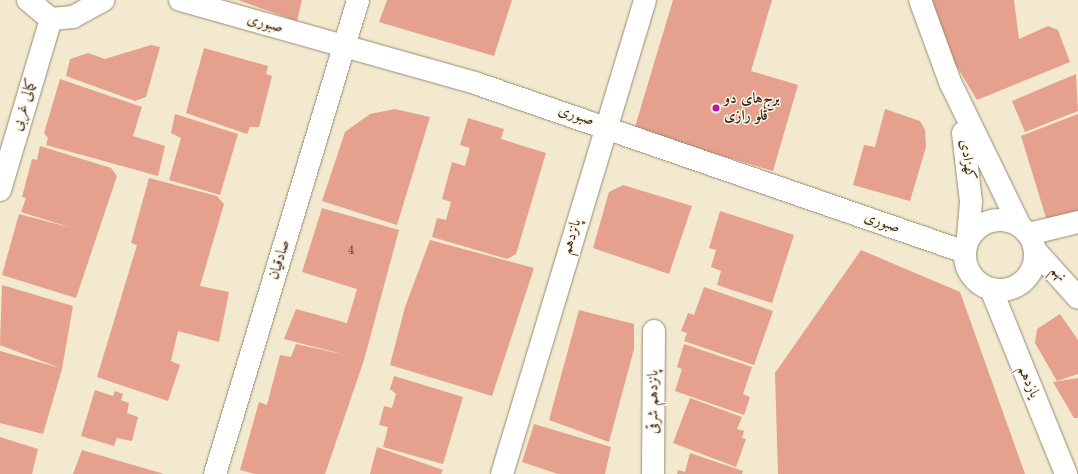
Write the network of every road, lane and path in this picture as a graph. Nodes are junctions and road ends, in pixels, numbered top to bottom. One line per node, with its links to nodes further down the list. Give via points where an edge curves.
1 (28, 0): 7 (street)
2 (104, 0): 7 (street, via 73,17)
3 (180, 0): 8 (street, صبوری)
4 (358, 0): 8 (street, صادقیان)
5 (645, 0): 10 (street, پانزدهم)
6 (920, 0): 9 (street, کهزادی)
7 (51, 19): 11 (street, کمالی غربی)
8 (345, 46): 10 (street, صبوری); 18 (street, صادقیان)
9 (950, 82): 13 (street, کهزادی); 14 (street, کهزادی, via 968,152 971,202)
10 (605, 126): 14 (street, صبوری); 19 (street, پانزدهم)
11 (0, 190)
12 (1078, 222): 13 (street)
13 (1028, 237): 14 (street, via 997,220 975,230); 15 (street, via 1031,273 1023,282 1002,291); 16 (street, نهم)
14 (967, 246): 15 (street, via 971,275)
15 (991, 289): 21 (street, یازدهم)
16 (1078, 298)
17 (654, 331): 20 (street, پانزدهم شرقی)
18 (215, 474)
19 (502, 474)
20 (653, 474)
21 (1066, 474)

